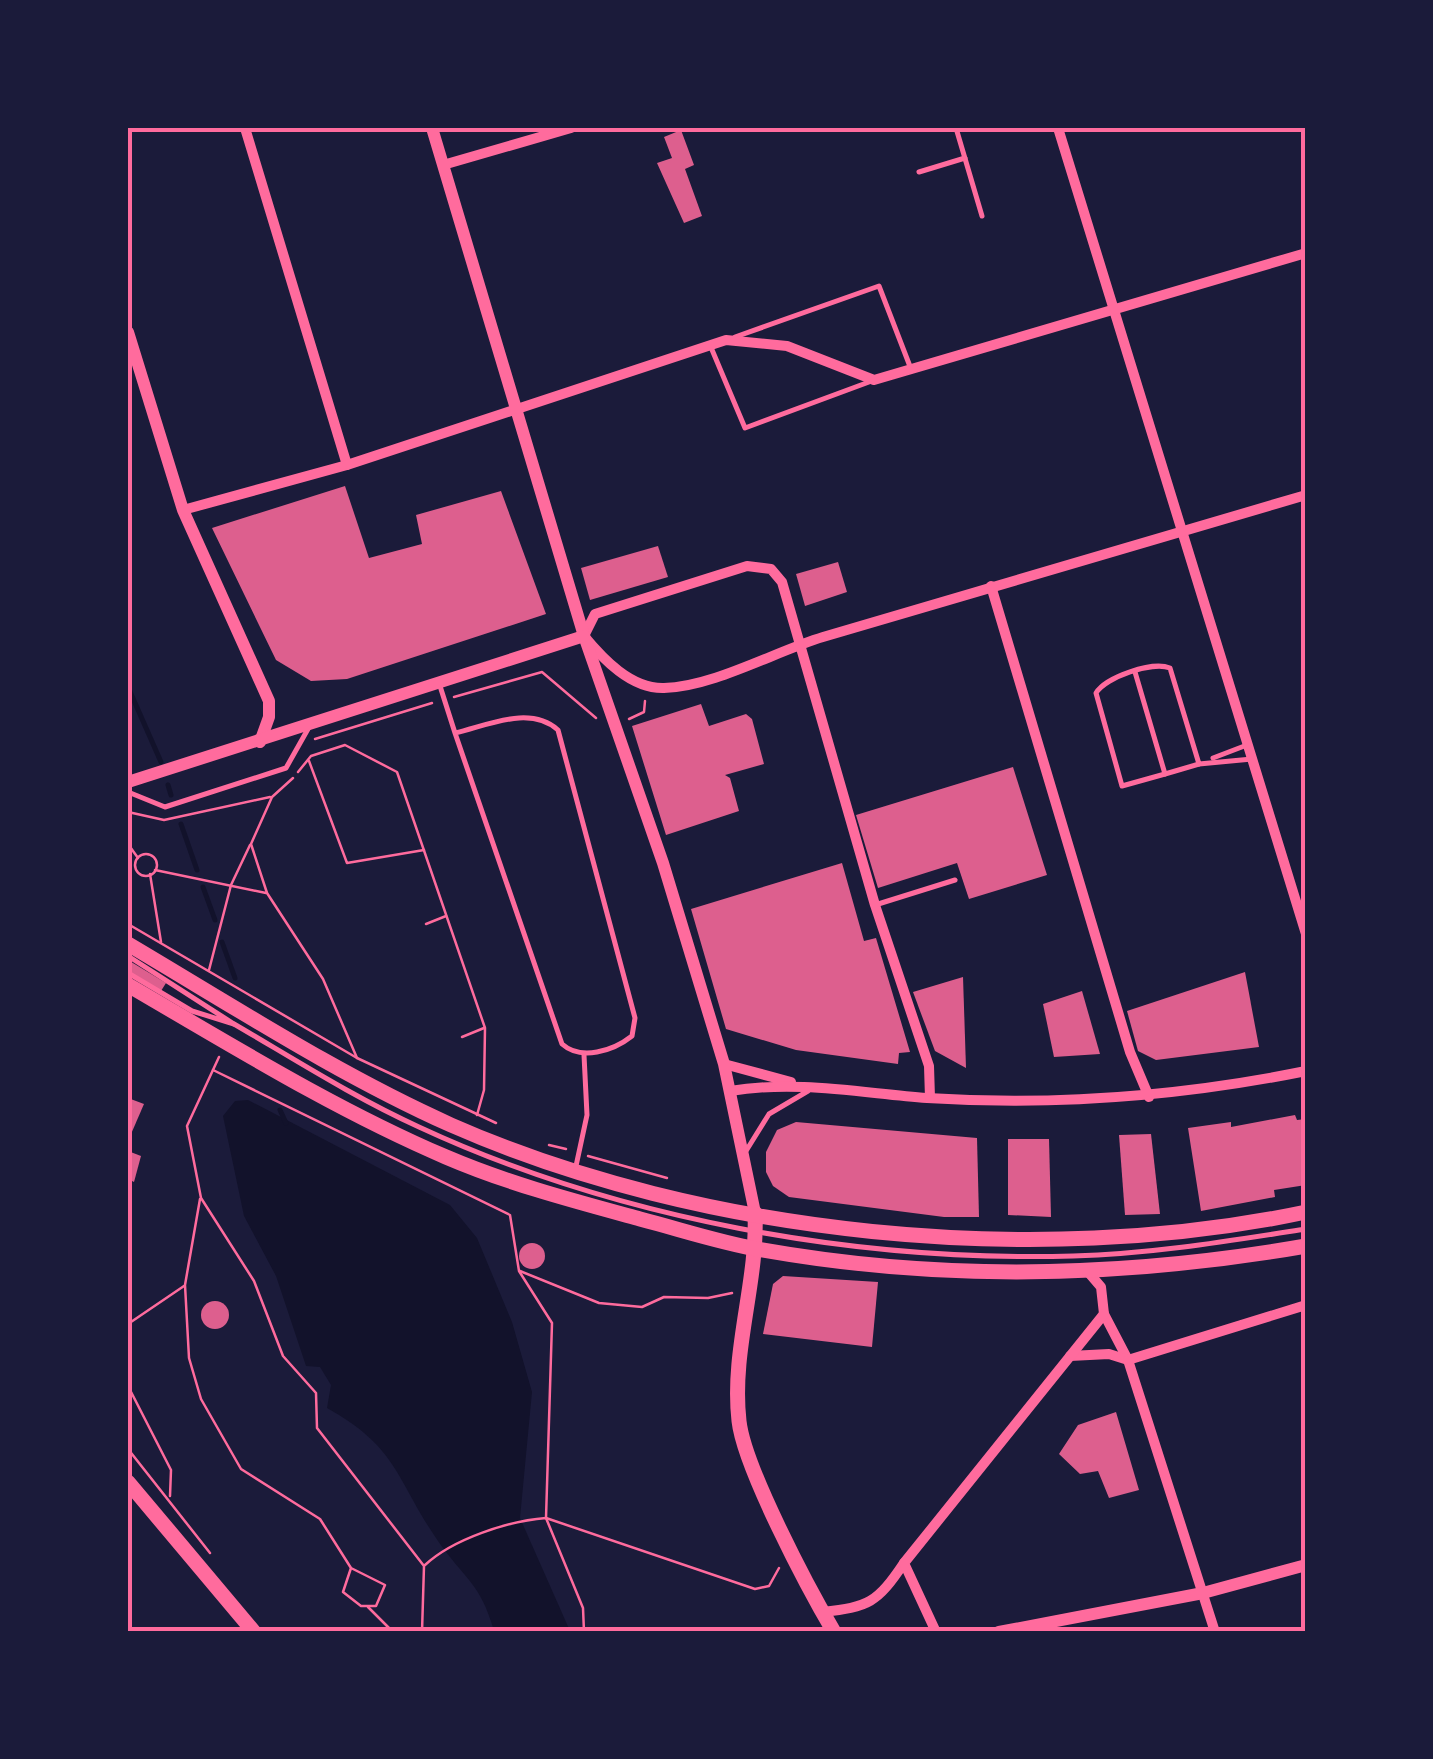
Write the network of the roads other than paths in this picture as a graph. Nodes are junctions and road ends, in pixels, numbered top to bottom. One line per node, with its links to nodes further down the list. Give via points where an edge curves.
1 (245, 128): 18 (street)
2 (432, 128): 7 (street)
3 (571, 128): 7 (street)
4 (956, 128): 6 (lane)
5 (1060, 128): 11 (street)
6 (964, 158): 8 (lane); 9 (lane)
7 (444, 166): 17 (street)
8 (919, 172)
9 (982, 216)
10 (1306, 254): 11 (street)
11 (1114, 310): 15 (street); 21 (street)
12 (128, 332): 20 (street)
13 (726, 340): 14 (street); 15 (lane, via 879,286); 16 (street, via 787,346)
14 (710, 346): 16 (lane, via 745,428); 17 (street)
15 (911, 369): 16 (street)
16 (874, 380)
17 (519, 412): 18 (street); 23 (street)
18 (347, 466): 20 (street)
19 (1306, 495): 21 (street)
20 (183, 510): 29 (street, via 269,701)
21 (1182, 531): 22 (street); 30 (street)
22 (991, 586): 24 (street); 51 (street, via 1130,1052)
23 (584, 636): 24 (street, via 604,660 646,686 662,688); 24 (street, via 595,614 760,566 782,582); 26 (street); 46 (street, via 664,863)
24 (800, 644): 38 (street)
25 (1136, 672): 33 (lane, via 1170,668); 34 (lane); 34 (lane, via 1096,693 1118,780 1122,786 1140,784)
26 (442, 692): 27 (street); 28 (lane)
27 (309, 726): 29 (street); 36 (lane, via 286,768 165,807)
28 (456, 733): 45 (lane, via 562,1044); 45 (lane, via 526,716 544,718 558,730 634,1018 632,1036 623,1043)
29 (260, 742): 35 (street)
30 (1247, 744): 31 (street); 32 (lane)
31 (1252, 758): 32 (lane); 39 (street)
32 (1209, 760): 33 (lane)
33 (1199, 764): 34 (lane)
34 (1165, 774)
35 (128, 782)
36 (128, 792)
37 (955, 880): 38 (lane)
38 (876, 905): 52 (street, via 929,1066)
39 (1306, 934)
40 (128, 944): 54 (main road, via 452,1125)
41 (128, 956): 44 (lane)
42 (128, 973): 44 (lane, via 192,1011)
43 (128, 984): 58 (main road, via 444,1156 525,1188)
44 (234, 1024): 58 (lane, via 416,1126 513,1166)
45 (584, 1055): 54 (lane, via 587,1115)
46 (724, 1064): 48 (street); 50 (street)
47 (1306, 1071): 51 (street)
48 (802, 1085): 49 (street); 50 (street)
49 (817, 1087): 52 (street); 53 (lane, via 769,1114)
50 (730, 1090): 53 (street)
51 (1149, 1096): 52 (street)
52 (930, 1098)
53 (745, 1154): 56 (street)
54 (577, 1161): 56 (main road)
55 (1306, 1212): 56 (main road, via 1075,1241 896,1232)
56 (755, 1213): 58 (main road)
57 (1306, 1230): 58 (lane, via 1153,1250 1018,1256)
58 (756, 1240): 60 (main road, via 966,1272 1089,1272); 69 (main road, via 742,1319 738,1422)
59 (1306, 1246): 60 (main road)
60 (1105, 1279): 62 (street)
61 (1306, 1306): 64 (street)
62 (1104, 1314): 63 (street); 64 (street)
63 (1070, 1356): 64 (street); 66 (street)
64 (1128, 1360): 68 (street)
65 (128, 1482): 70 (main road)
66 (904, 1563): 69 (street, via 864,1608); 72 (street)
67 (1306, 1565): 68 (street)
68 (1203, 1593): 73 (street); 74 (street)
69 (822, 1612): 71 (main road)
70 (254, 1632)
71 (834, 1632)
72 (936, 1632)
73 (999, 1632)
74 (1215, 1632)

